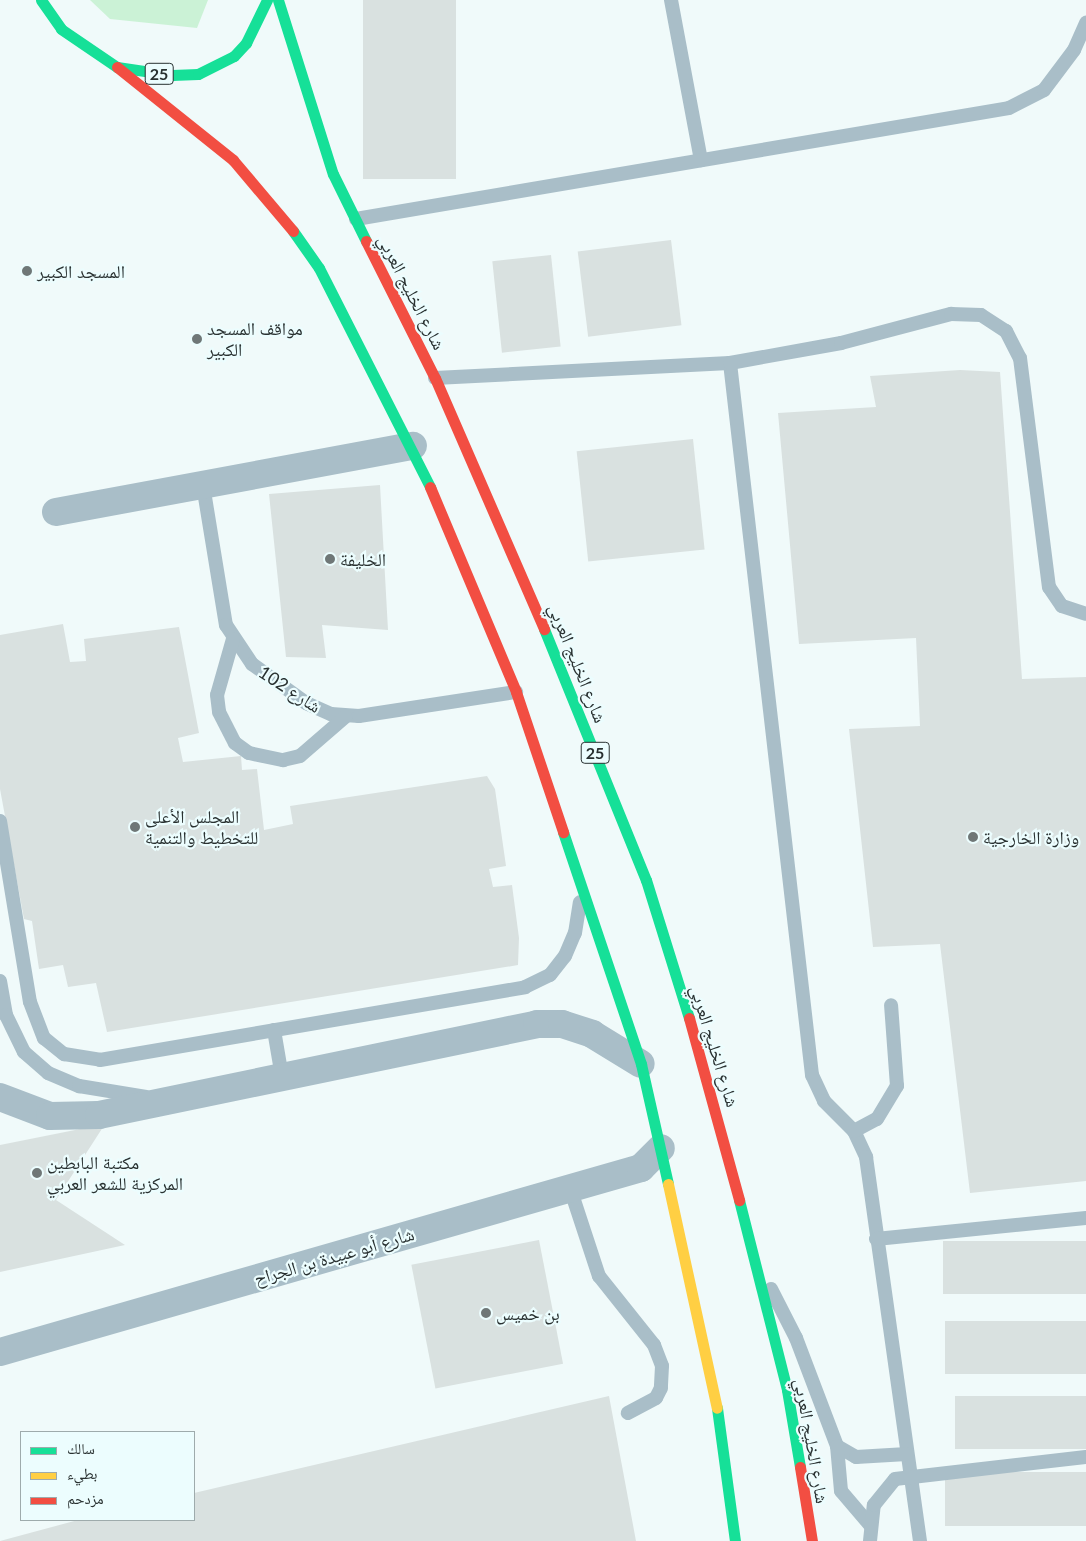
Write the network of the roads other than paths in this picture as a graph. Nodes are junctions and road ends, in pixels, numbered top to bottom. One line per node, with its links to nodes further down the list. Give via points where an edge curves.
1 (30, 0): 7 (main road)
2 (41, 0): 7 (main road, 25)
3 (267, 0): 8 (main road, 25, via 246,43 213,68 172,75)
4 (278, 0): 10 (main road, شارع الخليج العربي / 25, via 333,174)
5 (671, 0): 9 (lane)
6 (1086, 23): 9 (lane, via 1074,50 1044,90 1009,108)
7 (61, 29): 8 (main road, 25)
8 (117, 67): 13 (main road, 25, via 226,154 276,206 319,268)
9 (701, 160): 10 (lane)
10 (356, 219): 12 (main road, شارع الخليج العربي / 25)
11 (730, 363): 12 (lane); 16 (lane, via 842,343 952,314 966,312 995,322 1015,344 1020,358 1049,587 1062,606); 29 (lane, via 812,1075 824,1100)
12 (436, 378): 34 (main road, شارع الخليج العربي / 25, via 505,532 646,880 714,1099)
13 (412, 446): 14 (street); 18 (main road, 25)
14 (203, 485): 15 (street); 17 (lane, شارع 102, via 222,610)
15 (56, 512)
16 (1086, 614)
17 (232, 639): 19 (lane, شارع 102, via 252,664 306,703); 19 (lane, via 217,695 218,712 230,736 249,753 283,760 300,756)
18 (516, 692): 19 (lane, شارع 102); 21 (main road, 25)
19 (345, 717)
20 (0, 821): 24 (lane, via 30,1002 44,1038 64,1054 100,1060)
21 (578, 873): 24 (lane, via 580,904 565,956 550,975 525,987); 25 (main road, 25)
22 (0, 981): 28 (lane, via 6,1015 24,1052 48,1073 80,1086)
23 (892, 1005): 29 (lane, via 897,1086 882,1115)
24 (274, 1030): 26 (lane)
25 (641, 1064): 26 (street, via 592,1034 562,1024 537,1024); 30 (main road, 25)
26 (282, 1078): 28 (street)
27 (0, 1097): 28 (street, via 50,1116 76,1117)
28 (172, 1100)
29 (854, 1131): 33 (lane, via 866,1156)
30 (661, 1148): 31 (street, شارع أبو عبيدة بن الجراح, via 641,1168); 42 (main road, 25, via 714,1397)
31 (570, 1188): 35 (street, شارع أبو عبيدة بن الجراح); 36 (lane, via 599,1276 654,1345 662,1366 661,1388 656,1398)
32 (1086, 1218): 33 (lane)
33 (876, 1239): 38 (lane)
34 (756, 1263): 37 (lane, via 796,1338); 43 (main road, شارع الخليج العربي / 25, via 787,1390)
35 (0, 1352)
36 (628, 1412)
37 (837, 1446): 38 (lane, via 856,1457); 41 (lane, via 841,1491)
38 (907, 1454): 40 (lane)
39 (1086, 1456): 40 (lane)
40 (910, 1476): 41 (lane, via 884,1488); 45 (lane)
41 (870, 1524): 44 (lane)
42 (736, 1541)
43 (812, 1541)
44 (870, 1541)
45 (920, 1541)

